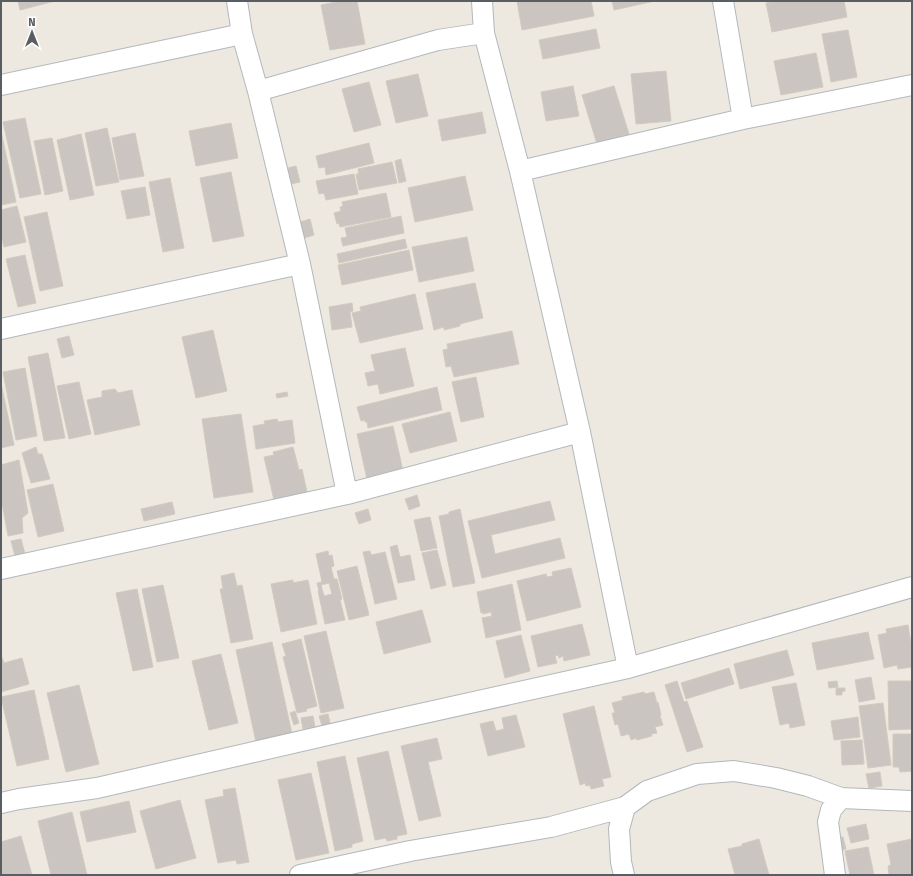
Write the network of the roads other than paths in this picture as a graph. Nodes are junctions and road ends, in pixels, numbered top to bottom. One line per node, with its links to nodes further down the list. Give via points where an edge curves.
1 (237, 1): 5 (street)
2 (482, 1): 4 (street)
3 (723, 1): 9 (street)
4 (484, 33): 8 (street, via 438,40); 10 (street)
5 (242, 34): 6 (street); 8 (street)
6 (1, 85)
7 (912, 85): 9 (street)
8 (258, 91): 11 (street)
9 (743, 119): 10 (street)
10 (520, 171): 13 (street)
11 (300, 264): 12 (street); 14 (street)
12 (1, 329)
13 (580, 432): 14 (street); 17 (street)
14 (347, 494): 15 (street)
15 (1, 569)
16 (912, 587): 17 (street)
17 (628, 668): 20 (street, via 97,788)
18 (841, 798): 19 (street); 21 (street, via 808,786 734,771 697,774 647,791); 25 (street, via 831,810 828,822)
19 (912, 801)
20 (1, 803)
21 (625, 807): 22 (street, via 551,827 410,851); 24 (street, via 619,829)
22 (375, 867): 23 (street)
23 (300, 875)
24 (624, 875)
25 (835, 875)

